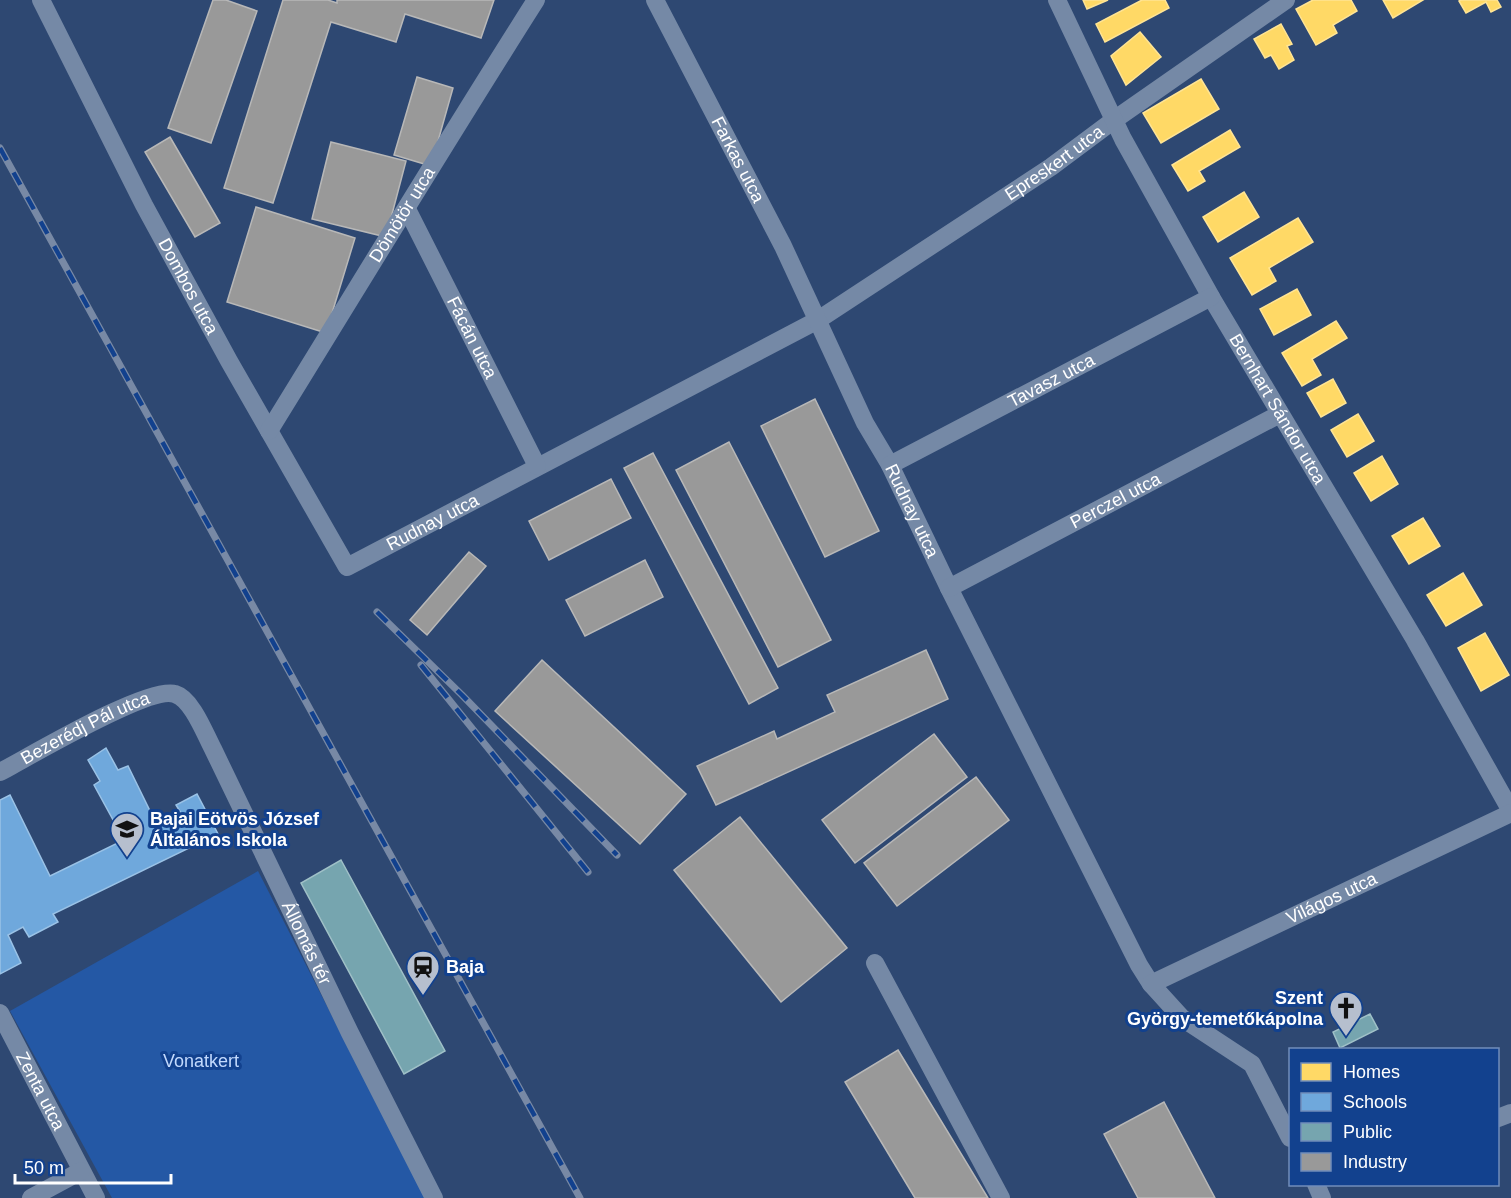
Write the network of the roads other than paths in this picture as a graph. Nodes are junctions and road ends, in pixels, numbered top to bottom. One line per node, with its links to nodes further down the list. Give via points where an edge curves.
1 (41, 0): 11 (street, Dombos utca, via 144,205)
2 (536, 0): 7 (street, Dömötör utca)
3 (655, 0): 9 (street, Farkas utca)
4 (1057, 0): 6 (street, Bernhart Sándor utca)
5 (1286, 0): 6 (street, Epreskert utca)
6 (1114, 120): 8 (street, Bernhart Sándor utca); 9 (street, Epreskert utca, via 1051,167)
7 (407, 209): 11 (street, Dömötör utca); 13 (street, Fácán utca)
8 (1211, 297): 10 (street, Bernhart Sándor utca); 12 (street, Tavasz utca)
9 (818, 320): 12 (street, Rudnay utca, via 865,423); 13 (street, Rudnay utca)
10 (1280, 414): 15 (street, Perczel utca); 18 (street, Bernhart Sándor utca, via 1415,640)
11 (269, 431): 14 (street, Dombos utca)
12 (890, 465): 15 (street, Rudnay utca)
13 (537, 466): 14 (street, Rudnay utca)
14 (347, 567)
15 (949, 588): 20 (street, Rudnay utca)
16 (175, 694): 17 (street, Bezerédj Pál utca, via 155,694 121,707); 26 (street, Állomás tér, via 190,705 213,749)
17 (0, 772)
18 (1511, 812): 20 (street, Világos utca)
19 (875, 963): 27 (street)
20 (1151, 984): 22 (street, Rudnay utca, via 1182,1018 1252,1064)
21 (0, 1013): 23 (street, Zenta utca)
22 (1289, 1135)
23 (81, 1171): 24 (street); 25 (street, Zenta utca)
24 (31, 1198)
25 (96, 1198)
26 (434, 1198)
27 (1001, 1198)

